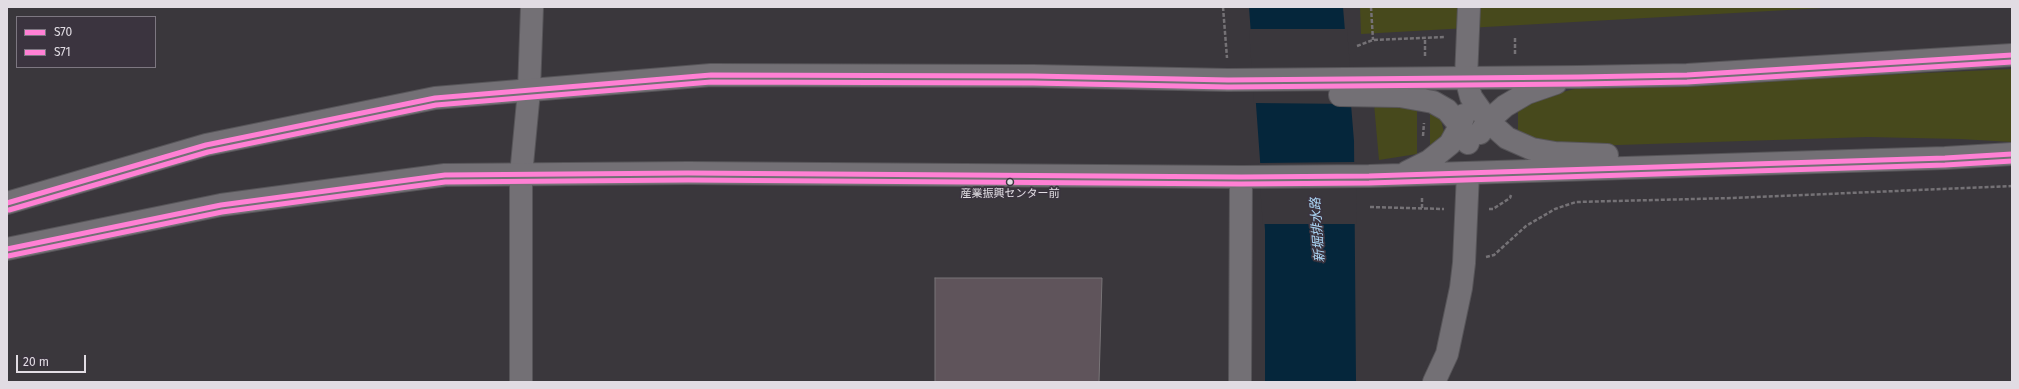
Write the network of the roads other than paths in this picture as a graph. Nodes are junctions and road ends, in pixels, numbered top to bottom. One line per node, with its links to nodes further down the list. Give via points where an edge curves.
1 (532, 7): 7 (main road)
2 (1469, 7): 5 (main road)
3 (2012, 55): 4 (main road, via 1687,75)
4 (1578, 77): 5 (main road); 8 (main road, via 1527,93 1505,106)
5 (1466, 78): 6 (main road); 8 (main road, via 1471,98); 9 (main road)
6 (1359, 87): 7 (main road, via 1245,80 1033,76 711,75); 9 (main road, via 1433,102 1447,110)
7 (529, 90): 13 (main road); 15 (main road, via 435,98 206,145)
8 (1488, 121): 9 (main road); 11 (main road, via 1507,138 1532,149 1555,154 1639,155)
9 (1466, 141): 11 (main road); 12 (main road); 12 (main road, via 1450,144 1429,161); 19 (main road, via 1464,263 1453,331 1447,354)
10 (2012, 154): 11 (main road)
11 (1687, 167)
12 (1403, 174): 14 (main road)
13 (521, 175): 14 (main road, via 712,173); 16 (main road, via 445,175 221,205); 17 (main road)
14 (1245, 177): 18 (main road)
15 (7, 203)
16 (7, 249)
17 (521, 382)
18 (1240, 382)
19 (1434, 382)

